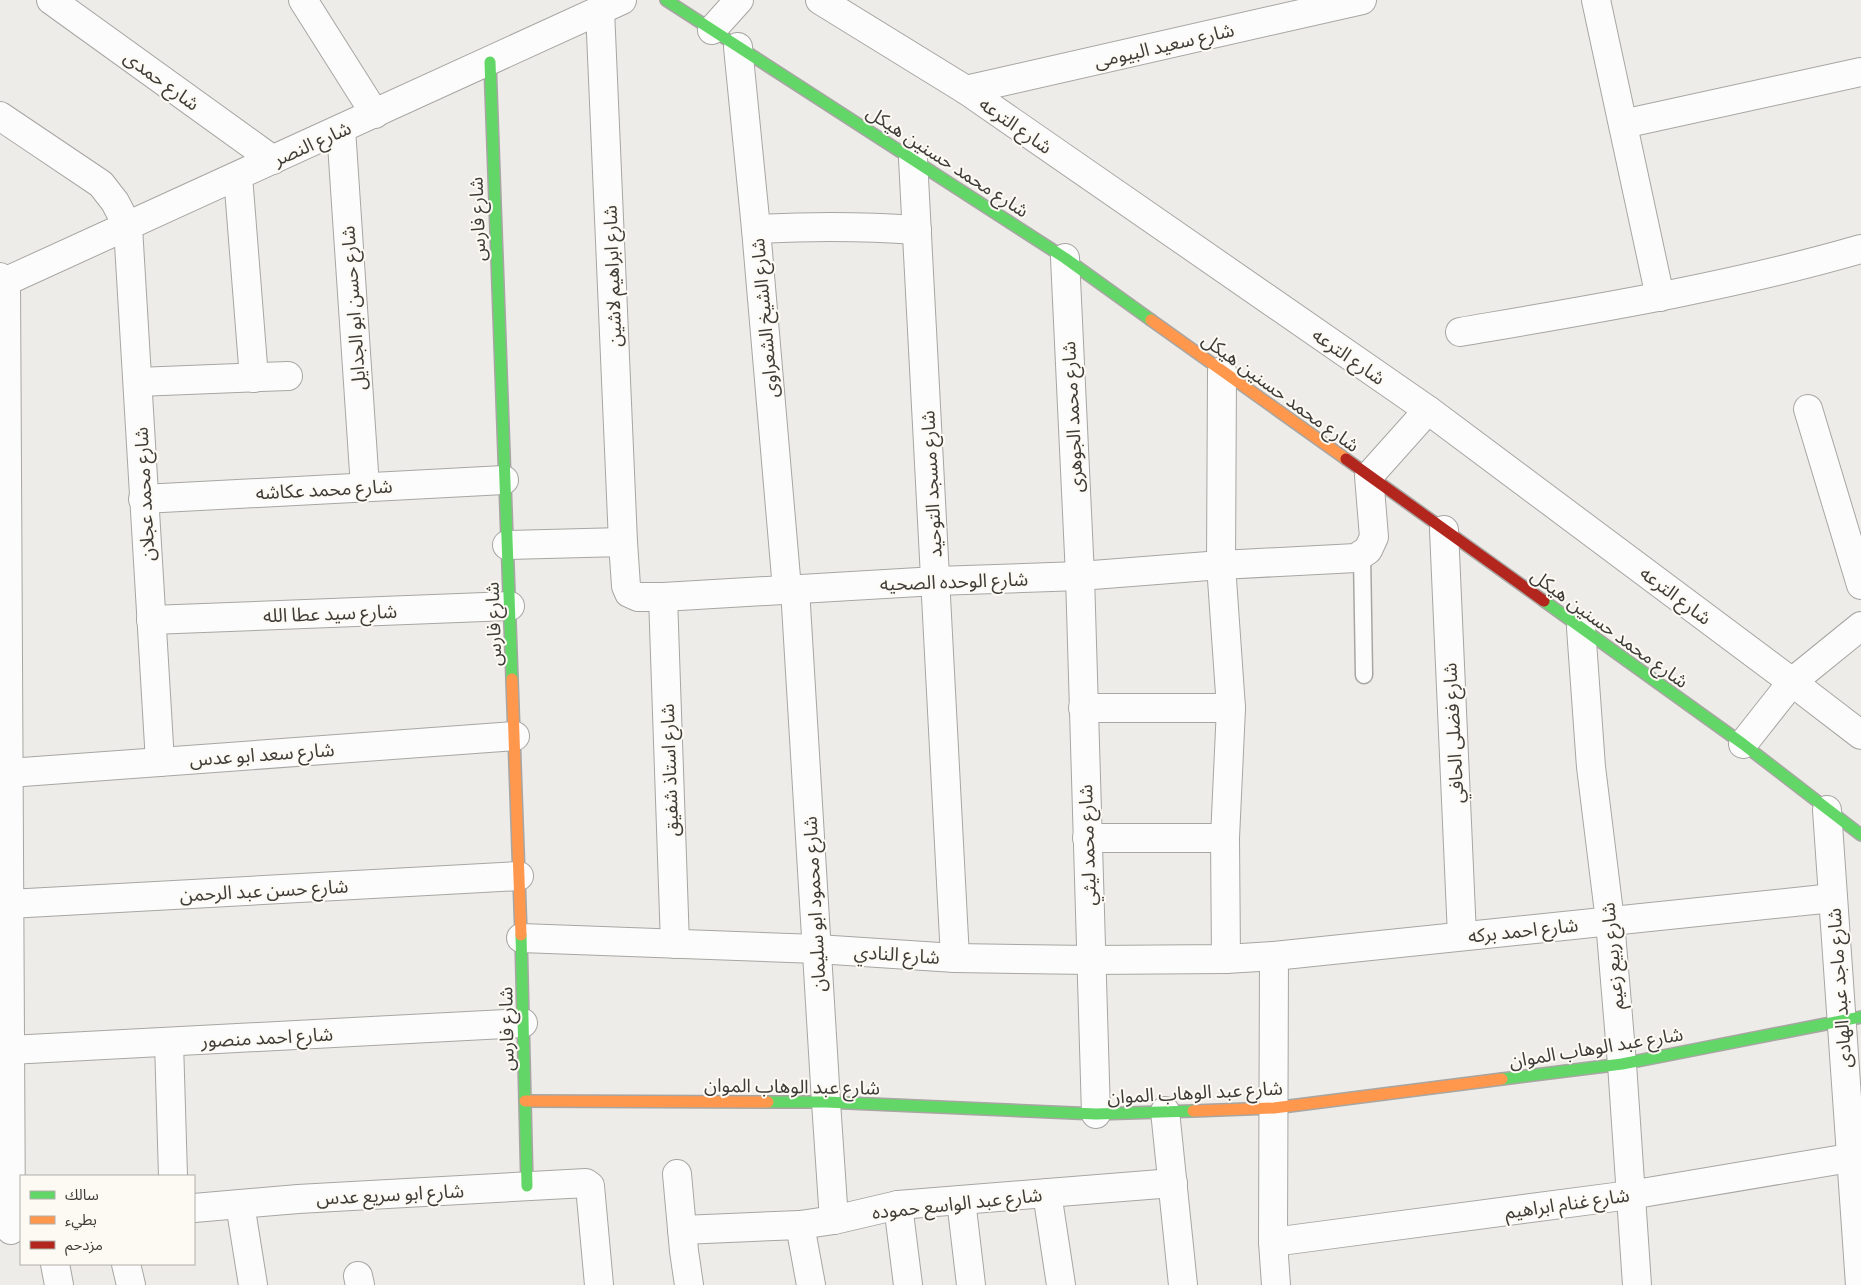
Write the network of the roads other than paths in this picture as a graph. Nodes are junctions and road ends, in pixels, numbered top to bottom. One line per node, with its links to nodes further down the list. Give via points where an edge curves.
1 (52, 0): 19 (street, شارع حمدى)
2 (303, 0): 14 (street)
3 (666, 0): 9 (street, شارع محمد حسنين هيكل)
4 (739, 0): 9 (street)
5 (820, 0): 13 (street, شارع الترعه)
6 (1362, 0): 13 (street, شارع سعيد البيومى)
7 (1596, 0): 16 (street)
8 (611, 5): 11 (street, شارع النصر); 42 (street, شارع ابراهيم لاشين)
9 (712, 30): 10 (street, شارع محمد حسنين هيكل)
10 (738, 47): 18 (street, شارع محمد حسنين هيكل); 22 (street, شارع الشيخ الشعراوى)
11 (490, 62): 14 (street, شارع النصر); 37 (street, شارع فارس)
12 (1861, 72): 16 (street)
13 (966, 90): 34 (street, شارع الترعه)
14 (375, 114): 17 (street, شارع النصر)
15 (0, 116): 21 (street, via 101,184)
16 (1622, 124): 27 (street)
17 (341, 129): 19 (street, شارع النصر); 38 (street, شارع حسن ابو الجدايل)
18 (913, 159): 23 (street, شارع مسجد التوحيد); 25 (street, شارع محمد حسنين هيكل)
19 (273, 160): 20 (street, شارع النصر)
20 (238, 176): 21 (street, شارع النصر); 31 (street)
21 (128, 227): 26 (street, شارع النصر); 32 (street, شارع محمد عجلان)
22 (756, 229): 23 (street, via 863,226); 49 (street, شارع الشيخ الشعراوى)
23 (917, 230): 47 (street, شارع مسجد التوحيد)
24 (1858, 256): 27 (street)
25 (1065, 258): 29 (street, شارع محمد حسنين هيكل); 46 (street, شارع محمد الجوهرى)
26 (2, 281): 35 (street)
27 (1660, 297): 28 (street)
28 (1460, 332)
29 (1222, 371): 36 (street, شارع محمد حسنين هيكل); 45 (street)
30 (288, 376): 31 (street)
31 (254, 378): 32 (street)
32 (138, 382): 39 (street, شارع محمد عجلان)
33 (1808, 408): 48 (street)
34 (1428, 410): 36 (street); 56 (street, شارع الترعه)
35 (3, 419): 41 (street)
36 (1369, 476): 40 (street, شارع محمد حسنين هيكل); 44 (street, via 1374,536 1372,544)
37 (504, 480): 38 (street, شارع محمد عكاشه); 43 (street, شارع فارس)
38 (365, 487): 39 (street, شارع محمد عكاشه)
39 (143, 499): 52 (street, شارع محمد عجلان)
40 (1444, 530): 54 (street, شارع محمد حسنين هيكل); 73 (street, شارع فضلى الحافي)
41 (4, 533): 63 (street)
42 (624, 542): 43 (street); 50 (street, شارع الوحده الصحيه, via 629,593 638,597)
43 (507, 544): 51 (street, شارع فارس)
44 (1362, 555): 45 (street, شارع الوحده الصحيه, via 1356,558); 55 (lane)
45 (1221, 565): 46 (street, شارع الوحده الصحيه); 58 (street)
46 (1080, 576): 47 (street, شارع الوحده الصحيه); 57 (street, شارع محمد ليثي)
47 (936, 581): 49 (street, شارع الوحده الصحيه); 78 (street, شارع مسجد التوحيد)
48 (1861, 585)
49 (791, 589): 50 (street, شارع الوحده الصحيه); 76 (street, شارع محمود ابو سليمان)
50 (663, 597): 75 (street, شارع استاذ شفيق)
51 (510, 606): 52 (street, شارع سيد عطا الله); 60 (street, شارع فارس)
52 (151, 620): 62 (street, شارع محمد عجلان)
53 (1861, 626): 56 (street)
54 (1581, 628): 61 (street, شارع محمد حسنين هيكل); 72 (street, شارع ربيع زعيم, via 1591,766)
55 (1364, 675)
56 (1792, 682): 59 (street, شارع الترعه); 61 (street)
57 (1083, 708): 58 (street); 67 (street, شارع محمد ليثي)
58 (1231, 708): 68 (street)
59 (1861, 735)
60 (514, 736): 62 (street, شارع سعد ابو عدس); 69 (street, شارع فارس)
61 (1743, 744): 65 (street, شارع محمد حسنين هيكل)
62 (160, 762): 63 (street, شارع سعد ابو عدس)
63 (8, 773): 64 (street)
64 (4, 808): 71 (street)
65 (1827, 810): 66 (street, شارع محمد حسنين هيكل); 70 (street, شارع ماجد عبد الهادى)
66 (1861, 835)
67 (1087, 838): 68 (street); 80 (street, شارع محمد ليثي)
68 (1225, 838): 79 (street)
69 (519, 876): 71 (street, شارع حسن عبد الرحمن); 74 (street, شارع فارس)
70 (1833, 898): 72 (street, شارع احمد بركه); 82 (street, شارع ماجد عبد الهادى)
71 (10, 904): 81 (street)
72 (1610, 921): 73 (street, شارع احمد بركه); 86 (street, شارع ربيع زعيم)
73 (1462, 936): 77 (street, شارع احمد بركه)
74 (522, 938): 75 (street, شارع النادي); 83 (street, شارع فارس)
75 (675, 944): 76 (street, شارع النادي)
76 (817, 949): 78 (street, شارع النادي); 88 (street, شارع محمود ابو سليمان)
77 (1274, 956): 79 (street, شارع النادي); 89 (street)
78 (954, 958): 80 (street, شارع النادي)
79 (1226, 959): 80 (street, شارع النادي)
80 (1091, 960): 91 (street, شارع محمد ليثي)
81 (5, 981): 85 (street)
82 (1851, 1019): 86 (street, شارع عبد الوهاب الموان); 92 (street, شارع ماجد عبد الهادى)
83 (523, 1023): 84 (street, شارع احمد منصور); 87 (street, شارع فارس)
84 (169, 1042): 85 (street, شارع احمد منصور); 94 (street)
85 (10, 1050): 106 (street)
86 (1622, 1064): 89 (street, شارع عبد الوهاب الموان); 98 (street, شارع ربيع زعيم)
87 (525, 1101): 88 (street, شارع عبد الوهاب الموان); 96 (street, شارع فارس)
88 (826, 1102): 91 (street, شارع عبد الوهاب الموان); 103 (street, شارع محمود ابو سليمان)
89 (1274, 1108): 90 (street, شارع عبد الوهاب الموان); 107 (street)
90 (1166, 1111): 91 (street, شارع عبد الوهاب الموان); 95 (street)
91 (1096, 1114)
92 (1856, 1157): 98 (street, شارع غنام ابراهيم); 122 (street, شارع ماجد عبد الهادى)
93 (677, 1174): 105 (street)
94 (173, 1175)
95 (1173, 1183): 97 (street, شارع عبد الواسع حموده); 119 (street)
96 (526, 1186): 100 (street, شارع ابو سريع عدس); 113 (street, شارع ابو سريع عدس, via 586,1183 590,1186)
97 (1047, 1193): 99 (street, شارع عبد الواسع حموده); 118 (street)
98 (1630, 1195): 107 (street, شارع غنام ابراهيم); 121 (street, شارع ربيع زعيم)
99 (961, 1200): 101 (street, شارع عبد الواسع حموده); 117 (street)
100 (240, 1204): 102 (street, شارع ابو سريع عدس); 112 (street)
101 (898, 1205): 103 (street, شارع عبد الواسع حموده); 116 (street)
102 (195, 1208)
103 (834, 1220): 104 (street, شارع عبد الواسع حموده)
104 (800, 1225): 105 (street, شارع عبد الواسع حموده); 115 (street)
105 (682, 1230): 114 (street)
106 (11, 1231)
107 (1273, 1242): 120 (street)
108 (55, 1265): 110 (street)
109 (126, 1265): 111 (street)
110 (59, 1285)
111 (131, 1285)
112 (253, 1285)
113 (599, 1285)
114 (689, 1285)
115 (811, 1285)
116 (908, 1285)
117 (972, 1285)
118 (1061, 1285)
119 (1183, 1285)
120 (1276, 1285)
121 (1637, 1285)
122 (1860, 1285)

